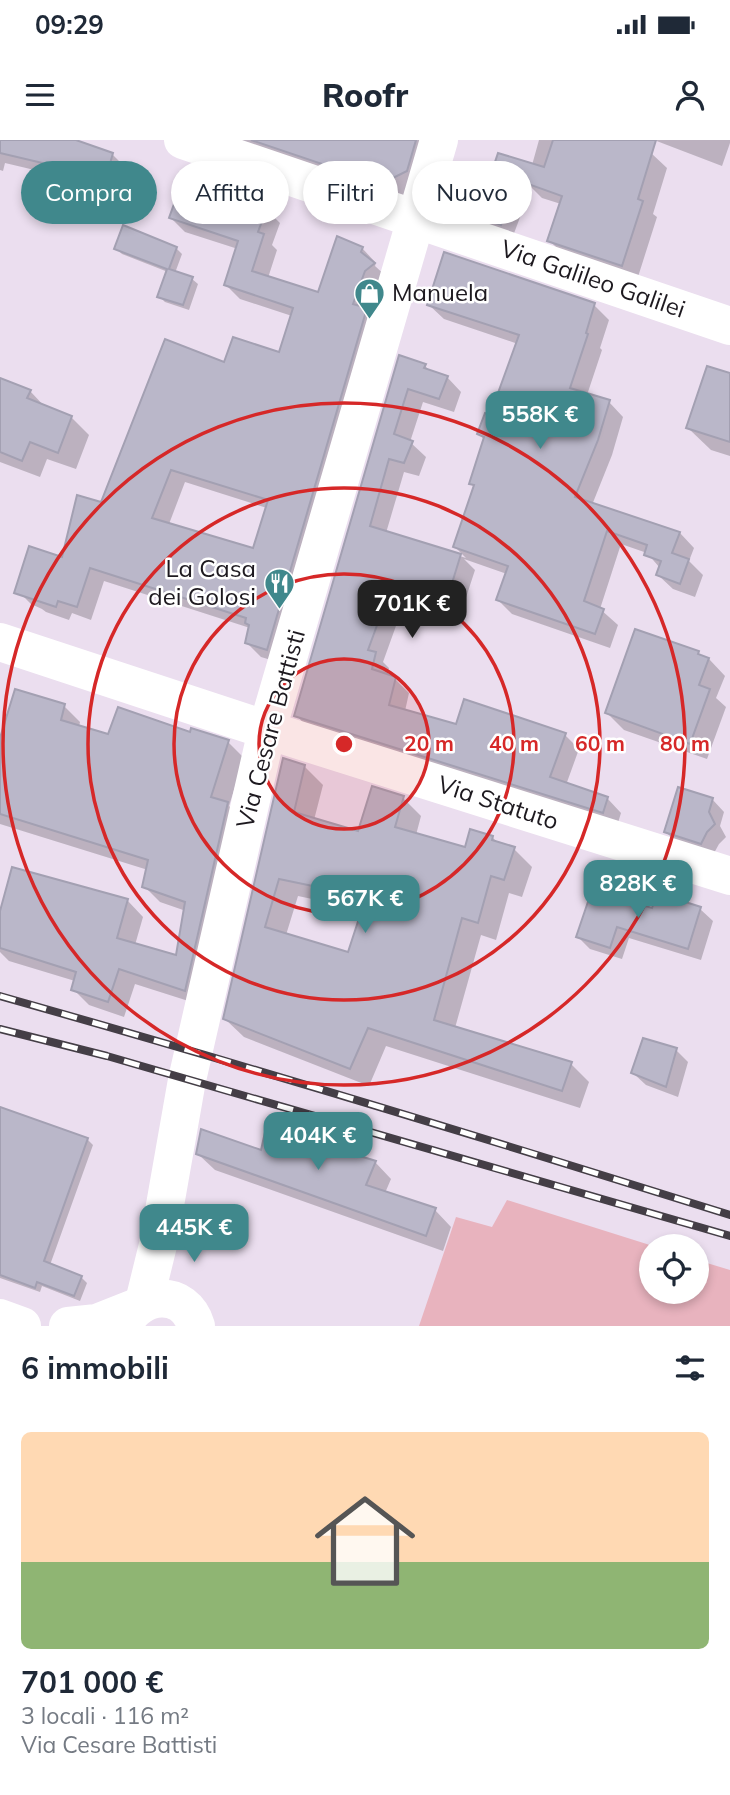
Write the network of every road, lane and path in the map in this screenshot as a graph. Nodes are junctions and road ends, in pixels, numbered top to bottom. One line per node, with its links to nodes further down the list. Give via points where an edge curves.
1 (183, 140): 4 (street, Via Galileo Galilei)
2 (439, 140): 3 (street, Via Cesare Battisti)
3 (433, 161)
4 (412, 218)
5 (415, 224): 9 (street, Via Cesare Battisti)
6 (431, 224): 7 (street, Via Galileo Galilei)
7 (730, 326)
8 (0, 642): 9 (street, Via Statuto)
9 (267, 730): 10 (street, Via Statuto); 11 (street, Via Cesare Battisti, via 187,1080 158,1245)
10 (730, 876)
11 (155, 1313): 14 (street)
12 (0, 1318): 13 (street)
13 (22, 1326)
14 (68, 1326)

